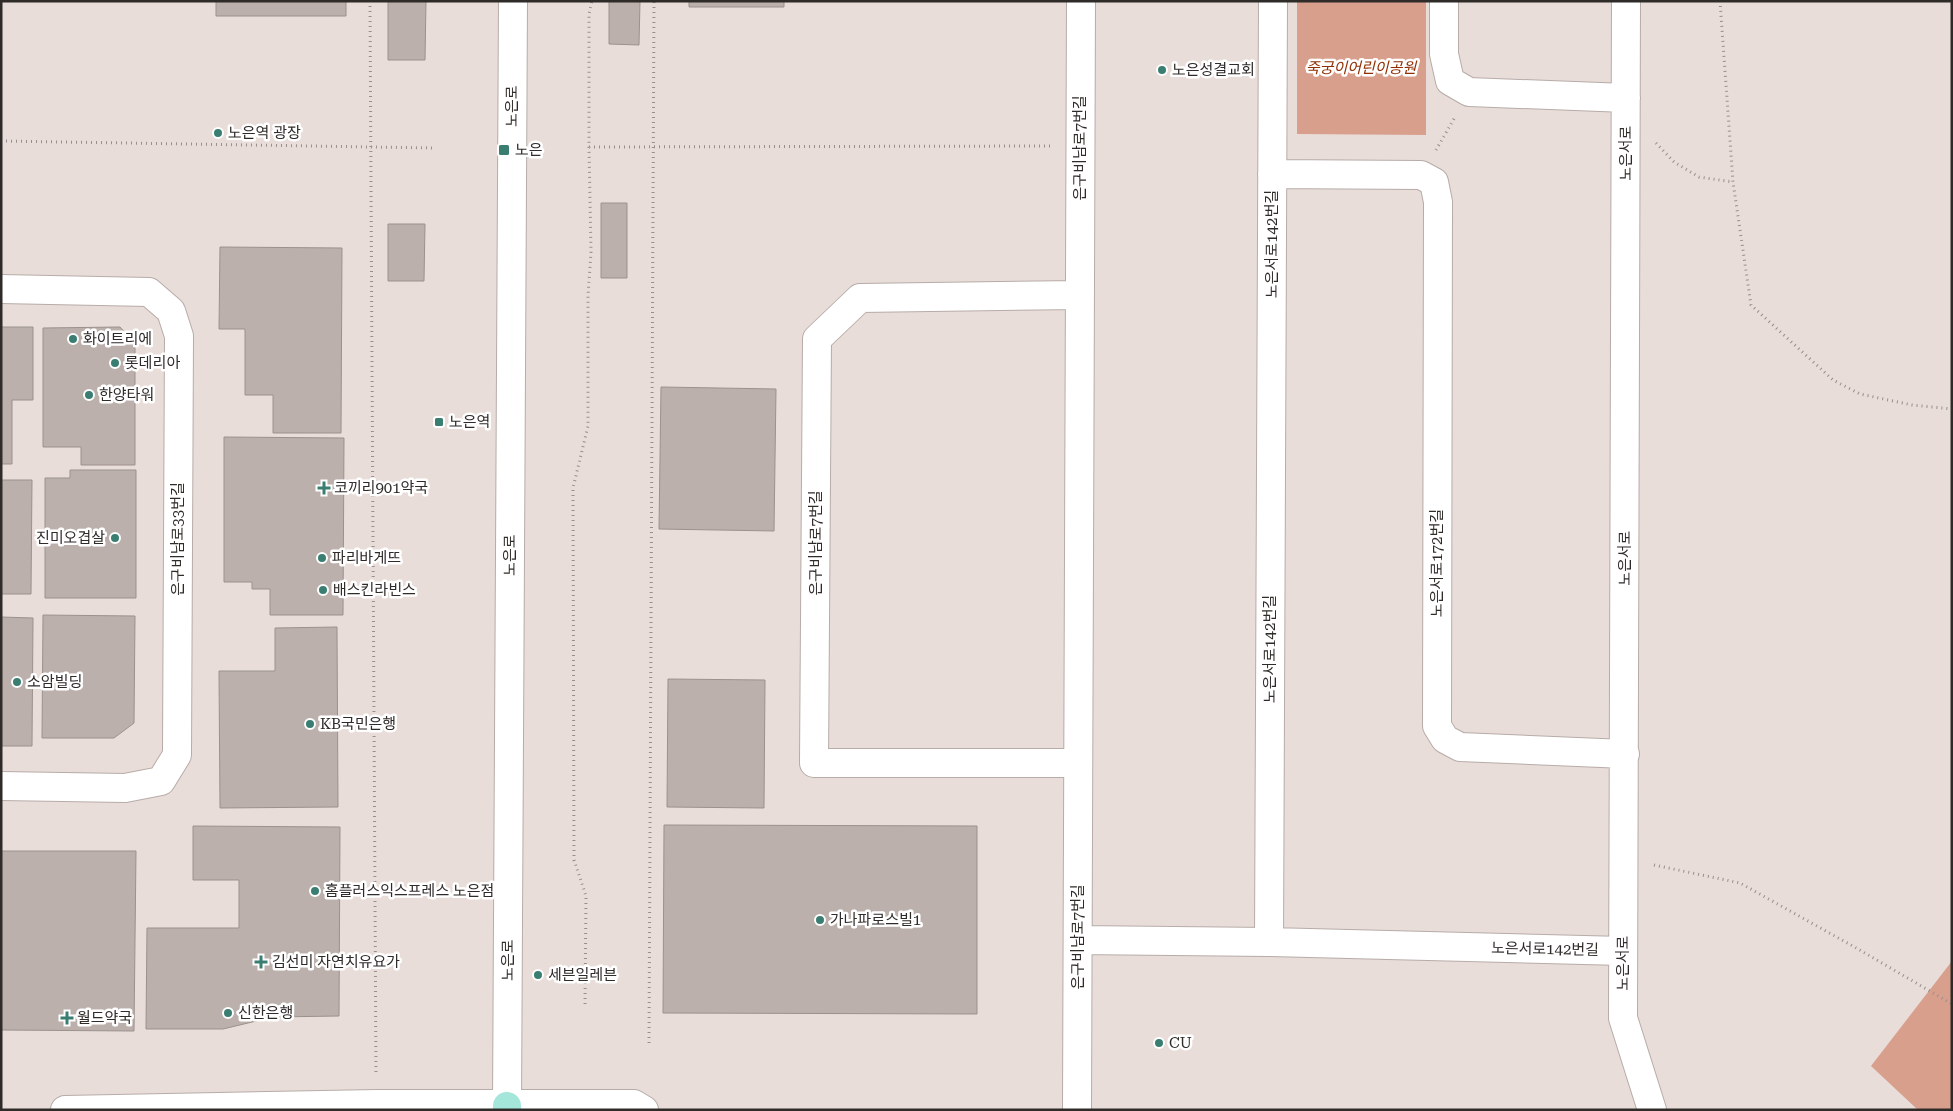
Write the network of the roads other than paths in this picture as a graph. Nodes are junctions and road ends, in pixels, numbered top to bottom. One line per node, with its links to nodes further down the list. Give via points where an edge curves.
1 (513, 1): 16 (street, 노은로)
2 (1081, 1): 9 (street, 은구비남로7번길)
3 (1273, 1): 7 (street, 노은서로142번길)
4 (1444, 1): 6 (street, via 1444,54 1460,87)
5 (1626, 1): 6 (street, 노은서로)
6 (1626, 98): 10 (street, 노은서로)
7 (1272, 174): 10 (street, 노은서로172번길, via 1421,175 1434,182 1438,202 1437,726 1446,739 1460,747); 14 (street, 노은서로142번길)
8 (1, 289): 12 (street, 은구비남로33번길, via 149,292 171,311 179,336 177,755 160,781 124,788)
9 (1080, 295): 11 (street, 은구비남로7번길); 11 (street, 은구비남로7번길, via 860,298 816,339 814,764)
10 (1625, 754): 15 (street, 노은서로)
11 (1078, 764): 13 (street, 은구비남로7번길)
12 (1, 786)
13 (1078, 940): 14 (street); 19 (street, 은구비남로7번길)
14 (1269, 942): 15 (street, 노은서로142번길)
15 (1623, 951): 20 (street, 노은서로, via 1623,1018)
16 (507, 1108): 17 (street, via 377,1104); 18 (street, via 634,1104)
17 (65, 1110)
18 (644, 1110)
19 (1077, 1110)
20 (1652, 1110)

